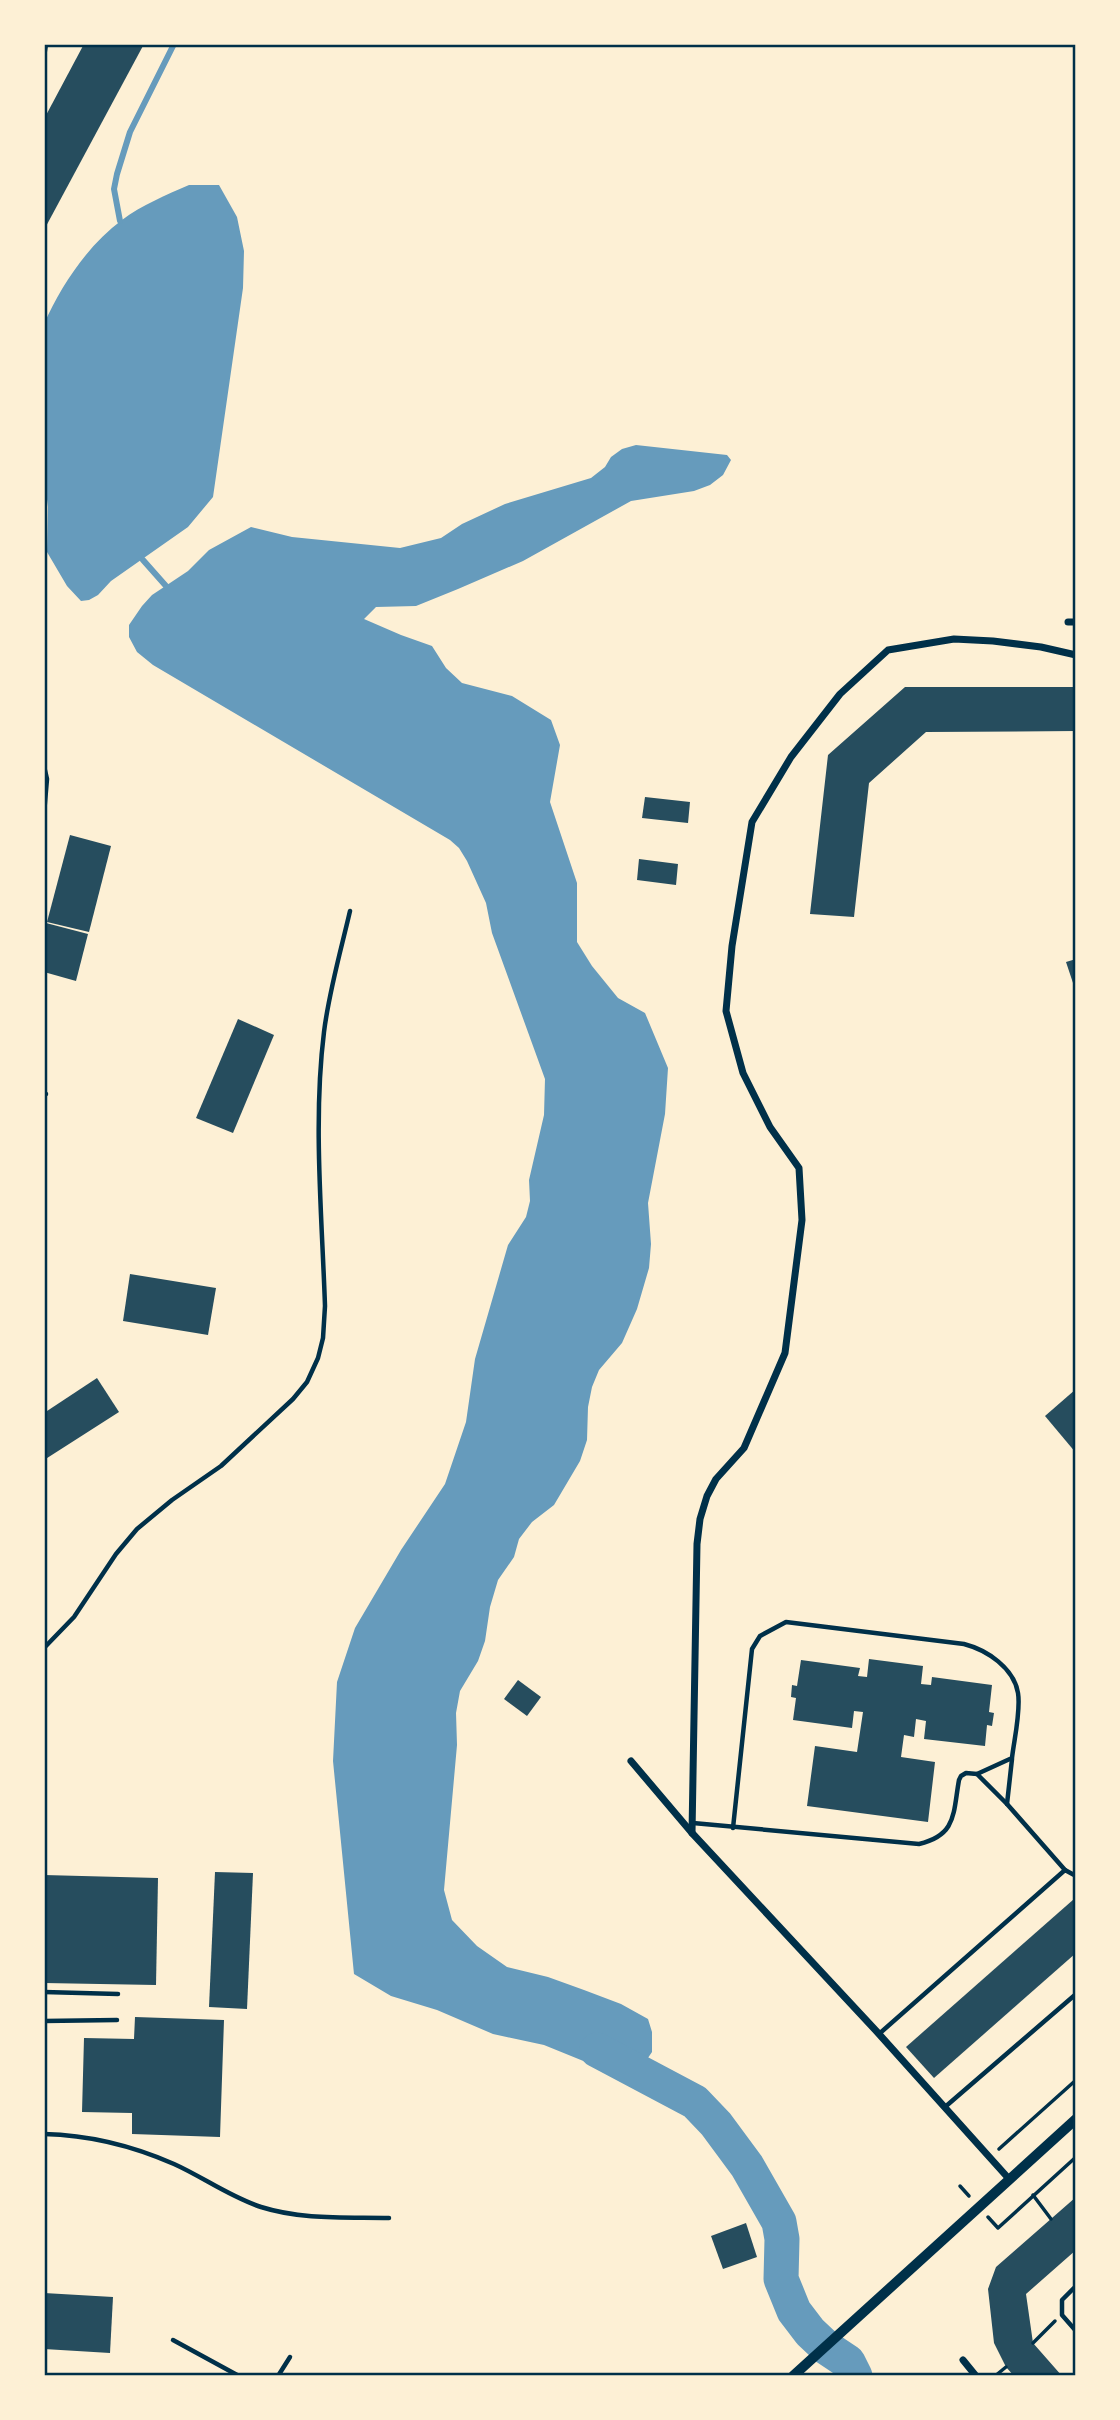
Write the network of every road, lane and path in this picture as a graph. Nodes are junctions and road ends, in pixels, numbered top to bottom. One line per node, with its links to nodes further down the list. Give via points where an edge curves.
1 (46, 44): 2 (lane)
2 (44, 57)
3 (1076, 655): 12 (street, via 967,640 888,650 840,694 791,757 752,822 726,1011 743,1073 770,1127 799,1168 802,1220 785,1353 744,1448 716,1479 700,1519)
4 (44, 766): 5 (lane)
5 (44, 814)
6 (350, 911): 7 (lane, via 324,1030 321,1066 325,1306 318,1358 293,1399 221,1466 137,1529 74,1618)
7 (44, 1648)
8 (1012, 1758): 10 (lane); 11 (lane); 13 (lane, via 1019,1696 1009,1673 983,1651 964,1644 786,1622 760,1636 752,1648)
9 (631, 1761): 14 (street)
10 (977, 1774): 11 (lane); 13 (lane, via 961,1776 953,1818 945,1832 919,1844)
11 (1007, 1804): 15 (lane)
12 (693, 1823): 13 (lane); 14 (street)
13 (733, 1828)
14 (692, 1833): 22 (street)
15 (1065, 1870): 16 (lane); 22 (lane)
16 (1076, 1876)
17 (44, 1992): 18 (lane)
18 (118, 1994)
19 (1076, 1994): 24 (lane)
20 (117, 2020): 21 (lane)
21 (44, 2021)
22 (879, 2034): 24 (street)
23 (1076, 2080): 27 (path)
24 (944, 2107): 27 (street)
25 (1076, 2119): 29 (street)
26 (44, 2134): 33 (lane, via 140,2151 242,2200 281,2213)
27 (990, 2157): 29 (street)
28 (1076, 2157): 31 (path)
29 (1010, 2180): 32 (street)
30 (960, 2186): 32 (path)
31 (1033, 2196): 32 (path, via 998,2228); 34 (path)
32 (980, 2208): 45 (street)
33 (389, 2218)
34 (1051, 2218)
35 (1076, 2286): 36 (lane, via 1062,2300)
36 (1062, 2315): 37 (lane); 39 (path)
37 (1076, 2331)
38 (173, 2340): 43 (lane)
39 (1033, 2343)
40 (290, 2357): 44 (lane)
41 (963, 2360): 46 (street)
42 (1006, 2367): 47 (path)
43 (239, 2376)
44 (278, 2376)
45 (793, 2376)
46 (976, 2376)
47 (995, 2376)

